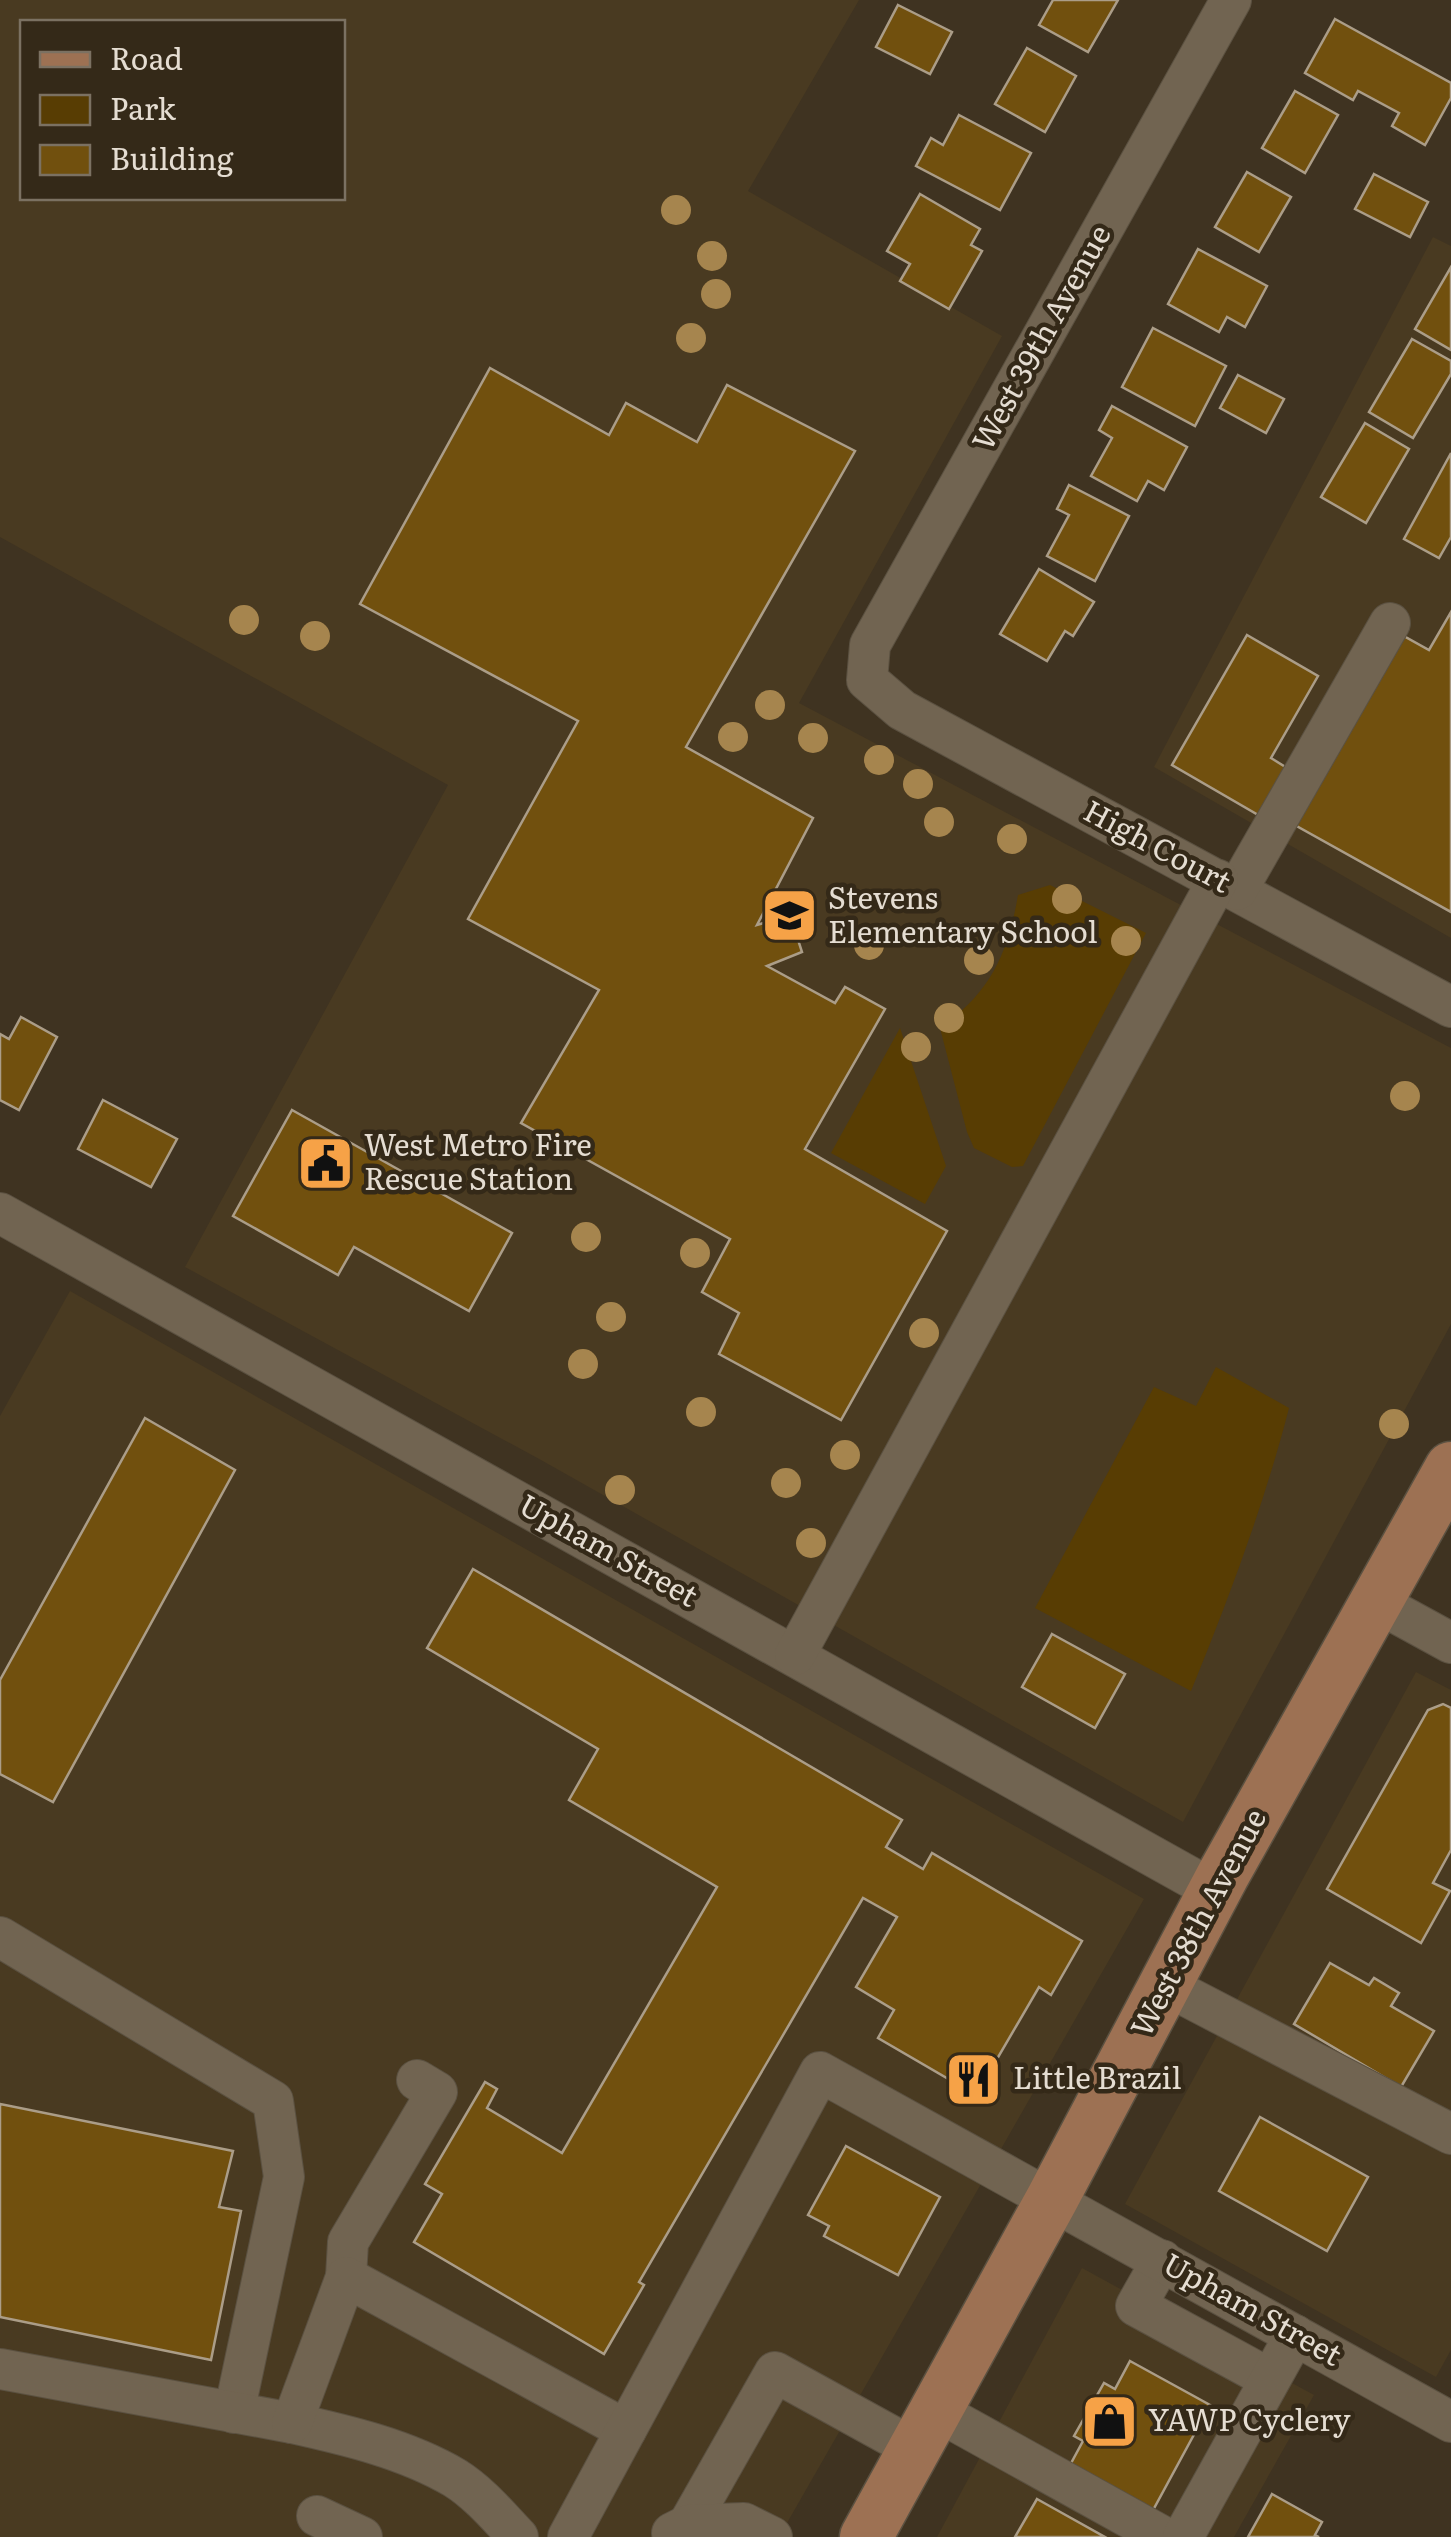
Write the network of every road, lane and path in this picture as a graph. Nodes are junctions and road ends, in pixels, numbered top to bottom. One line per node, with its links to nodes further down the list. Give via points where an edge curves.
1 (1231, 0): 3 (street, West 39th Avenue, via 870,645)
2 (1390, 623): 4 (street)
3 (867, 680): 4 (street, High Court, via 902,710)
4 (1227, 885): 5 (street, High Court); 10 (street)
5 (1451, 1007)
6 (0, 1212): 10 (street, Upham Street)
7 (1451, 1468): 8 (main road, West 38th Avenue)
8 (1376, 1602): 9 (street); 11 (main road, West 38th Avenue)
9 (1451, 1643)
10 (795, 1656): 11 (street, Upham Street)
11 (1215, 1891): 13 (main road, West 38th Avenue)
12 (0, 1937): 22 (street, via 273,2102 284,2178)
13 (1165, 1984): 15 (street); 16 (main road, West 38th Avenue)
14 (417, 2080): 18 (street, via 438,2092 348,2242)
15 (1451, 2134)
16 (1052, 2199): 17 (street, Upham Street); 25 (street, Upham Street, via 820,2072); 26 (main road, West 38th Avenue)
17 (1162, 2260): 19 (street, Upham Street); 21 (street, via 1136,2306)
18 (346, 2277): 24 (street); 25 (street)
19 (1295, 2334): 21 (street); 23 (street, Upham Street)
20 (0, 2369): 22 (street)
21 (1270, 2380): 35 (street)
22 (234, 2413): 24 (street)
23 (1451, 2422)
24 (292, 2423): 30 (street, via 398,2452 456,2479)
25 (626, 2430): 31 (street)
26 (925, 2430): 28 (street, via 774,2372); 33 (main road, West 38th Avenue); 34 (street)
27 (317, 2516): 29 (street)
28 (676, 2531): 32 (street, via 744,2522)
29 (362, 2537)
30 (518, 2537)
31 (568, 2537)
32 (772, 2537)
33 (866, 2537)
34 (1164, 2537)
35 (1183, 2537)

